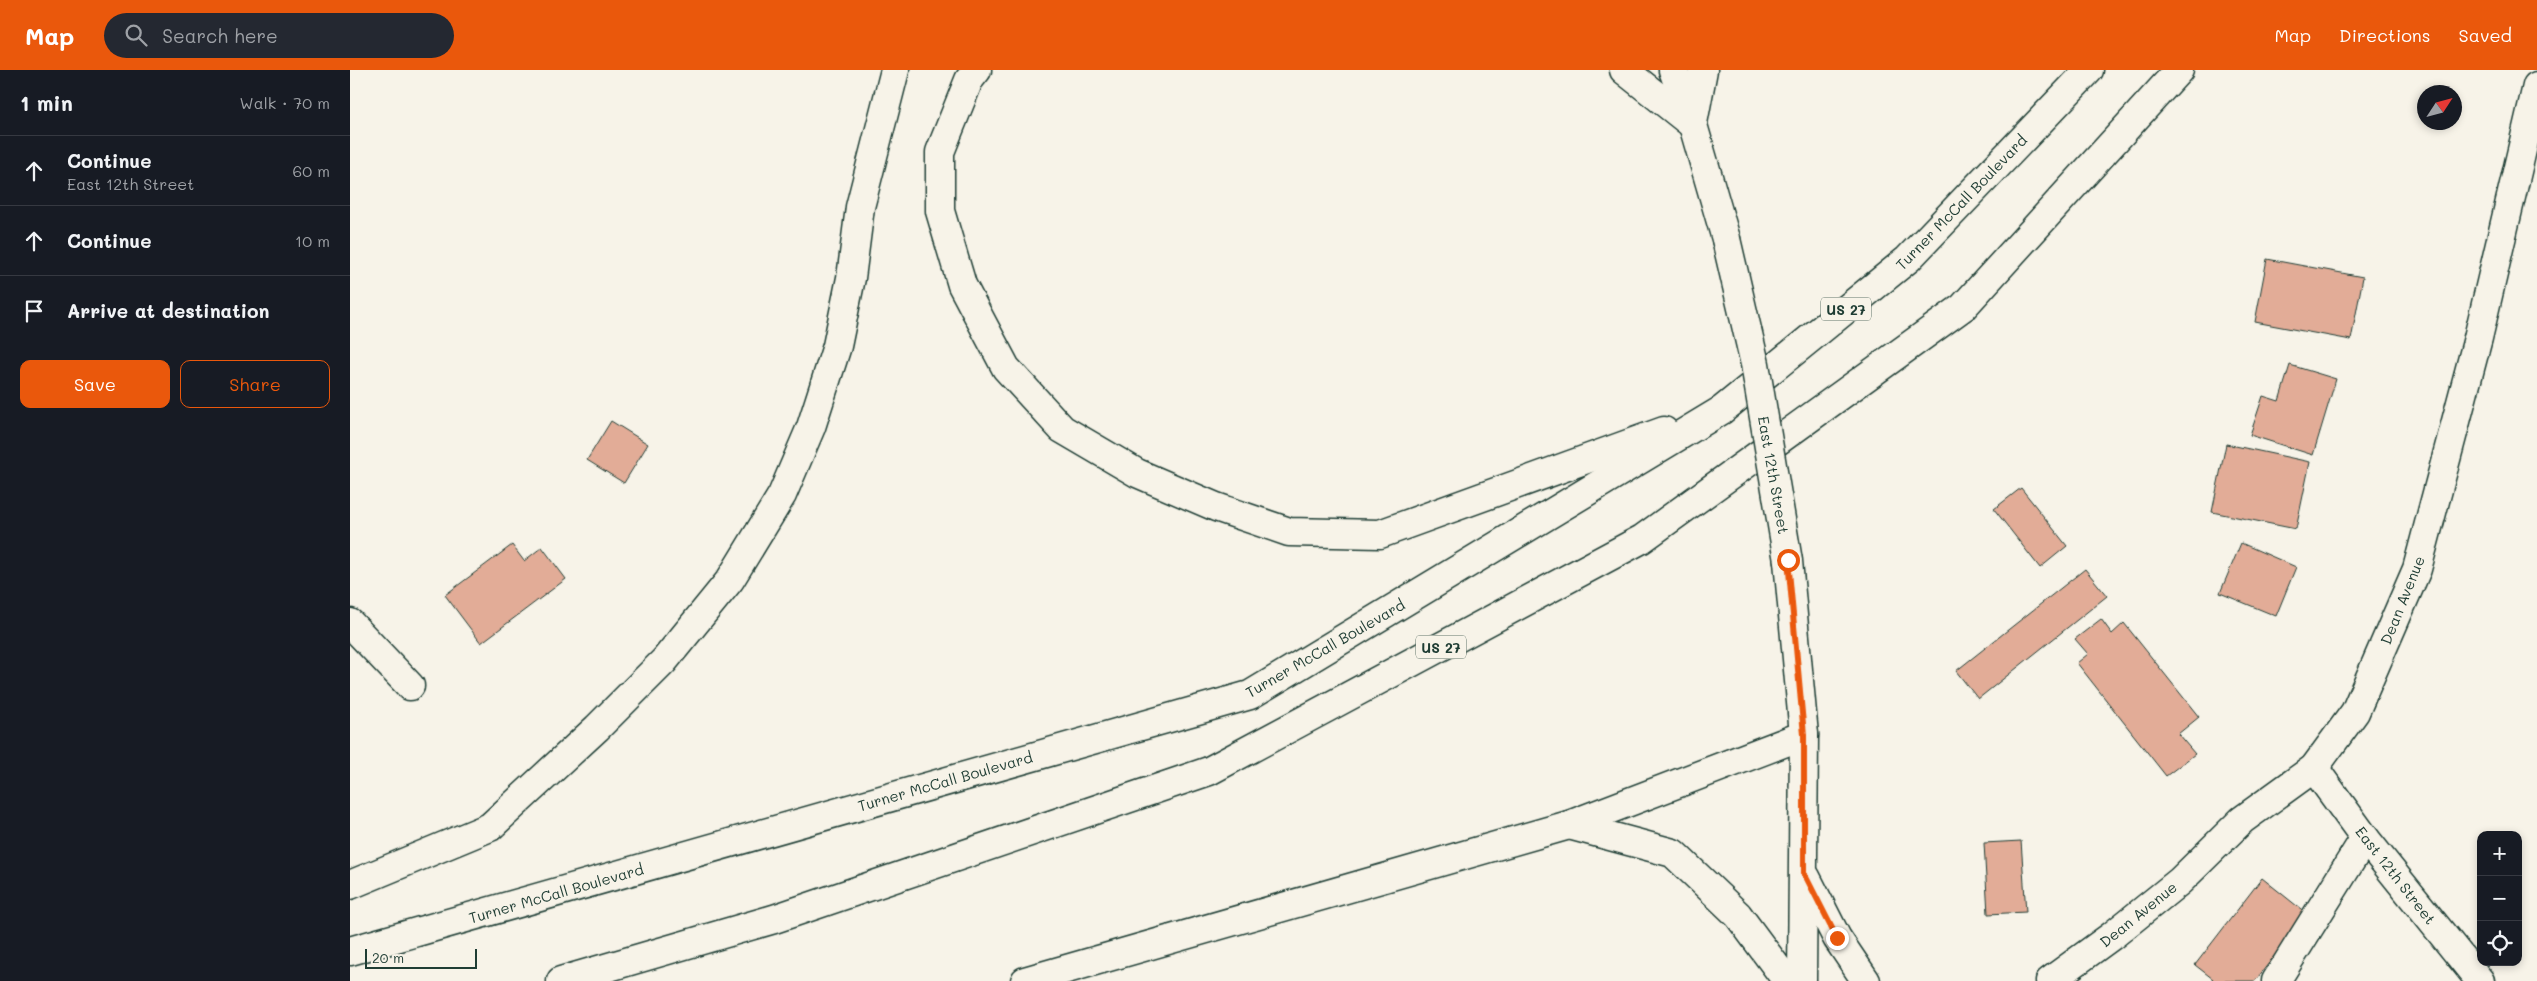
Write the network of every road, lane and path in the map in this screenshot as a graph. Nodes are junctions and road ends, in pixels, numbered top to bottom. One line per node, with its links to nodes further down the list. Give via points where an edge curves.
1 (895, 70): 18 (main road, via 860,207 851,278 834,355 810,427 782,495 730,580 664,661 490,827)
2 (977, 70): 10 (main road, via 969,80 940,152 940,211 962,285 1006,368 1062,429 1137,473 1216,507 1290,532 1380,534)
3 (1624, 70): 9 (main road)
4 (1674, 70): 9 (main road, East 12th Street)
5 (1703, 70): 9 (main road)
6 (2089, 70): 10 (main road, Turner McCall Boulevard / US 27, via 1908,259)
7 (2179, 70): 20 (main road, US 27, via 1963,307 1642,540 1208,771 774,919)
8 (2537, 86): 14 (main road, Dean Avenue, via 2478,338 2417,569 2355,712)
9 (1693, 125): 13 (main road, East 12th Street, bridge, via 1726,239 1755,364 1788,560)
10 (1722, 410): 19 (main road, Turner McCall Boulevard / US 27, via 1250,694)
11 (350, 623): 12 (main road)
12 (410, 686)
13 (1804, 735): 15 (main road); 17 (main road, East 12th Street)
14 (2314, 768): 16 (main road, East 12th Street); 25 (main road, Dean Avenue, via 2242,820 2180,880)
15 (1568, 825): 21 (main road); 22 (main road, via 1673,853 1738,915)
16 (2365, 838): 26 (main road); 27 (main road, East 12th Street)
17 (1804, 873): 23 (main road, East 12th Street); 24 (main road, via 1837,938)
18 (350, 886)
19 (350, 952)
20 (561, 981)
21 (1025, 981)
22 (1788, 981)
23 (1802, 981)
24 (1866, 981)
25 (2050, 981)
26 (2276, 981)
27 (2480, 981)

